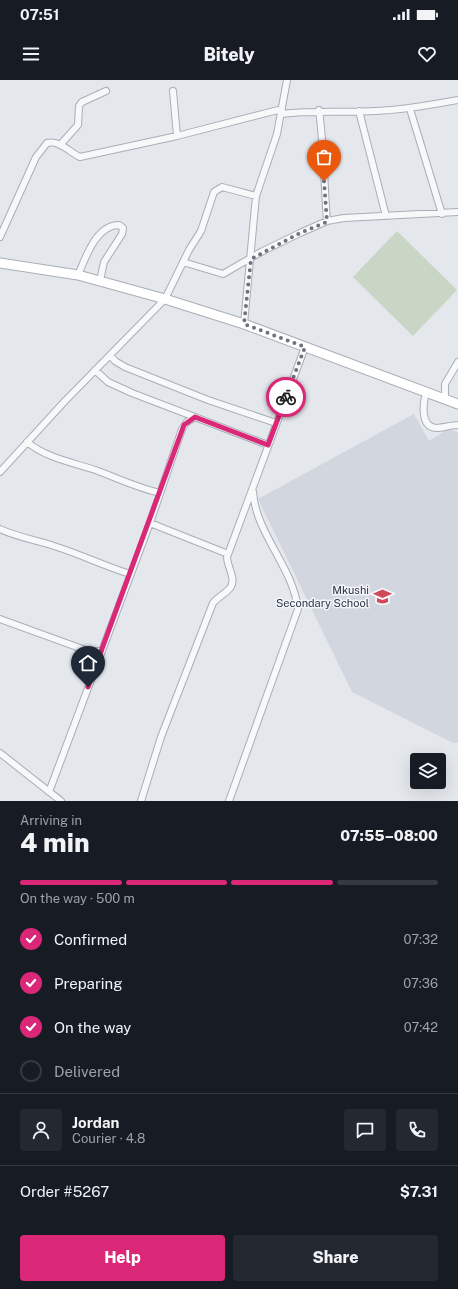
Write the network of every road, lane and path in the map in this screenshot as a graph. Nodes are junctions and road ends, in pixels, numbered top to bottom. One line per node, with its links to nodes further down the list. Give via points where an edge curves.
1 (287, 80): 7 (street)
2 (106, 91): 10 (street, via 79,106 78,125)
3 (173, 92): 9 (street)
4 (458, 100): 5 (street)
5 (410, 109): 8 (street); 13 (street)
6 (319, 110): 7 (street); 8 (street); 15 (street, via 324,146)
7 (281, 111): 9 (street); 11 (street, via 277,134)
8 (359, 111): 14 (street)
9 (176, 136): 10 (street, via 80,158)
10 (60, 145): 16 (street, via 47,142 40,149)
11 (256, 196): 17 (street); 18 (street, via 218,188 214,192 201,231)
12 (458, 212): 13 (street)
13 (442, 214): 14 (street)
14 (386, 216): 15 (street, via 344,218)
15 (327, 222): 17 (street)
16 (0, 237)
17 (251, 259): 18 (street, via 223,274); 23 (street)
18 (183, 262): 22 (street)
19 (0, 263): 20 (street)
20 (78, 275): 21 (street); 21 (street, via 100,234 109,227 119,225 123,228 122,234 104,262)
21 (100, 281): 22 (street)
22 (165, 299): 23 (street); 25 (street)
23 (244, 324): 24 (street)
24 (305, 347): 28 (street); 32 (street)
25 (110, 355): 27 (street); 32 (street, via 125,367 208,400)
26 (458, 362): 29 (street, via 445,384)
27 (95, 370): 31 (street, via 116,387); 34 (street)
28 (426, 393): 29 (street); 33 (street, via 423,412 430,426 434,428)
29 (445, 399): 30 (street)
30 (458, 404)
31 (195, 417): 35 (street); 38 (street, via 182,429)
32 (276, 423): 35 (street)
33 (458, 425)
34 (27, 442): 36 (street); 38 (street, via 43,452 132,486)
35 (268, 445): 37 (street)
36 (0, 472)
37 (252, 490): 41 (street); 49 (street, via 258,515 296,594 298,609)
38 (160, 493): 39 (street)
39 (150, 523): 41 (street); 42 (street)
40 (0, 529): 42 (street, via 19,537 56,546)
41 (228, 554): 48 (street, via 227,564 233,582 231,588 213,603 161,737)
42 (130, 574): 44 (street)
43 (0, 619): 44 (street, via 88,651)
44 (101, 651): 46 (street)
45 (0, 753): 46 (street)
46 (49, 792): 47 (street)
47 (62, 801)
48 (141, 801)
49 (229, 801)

